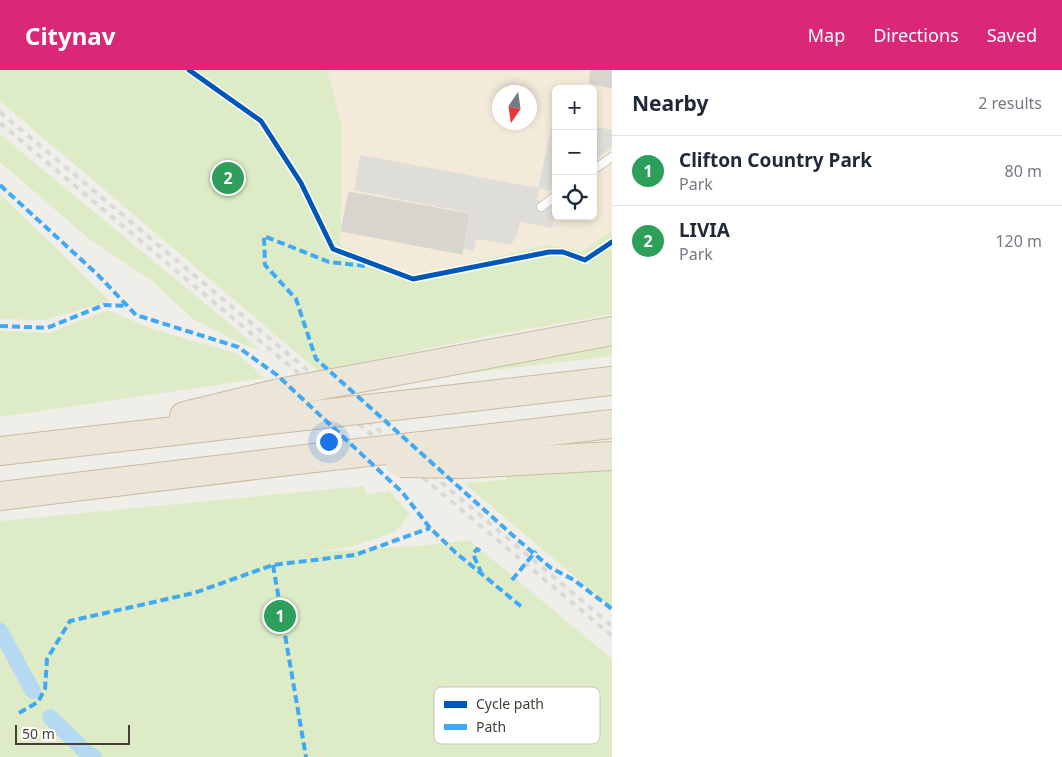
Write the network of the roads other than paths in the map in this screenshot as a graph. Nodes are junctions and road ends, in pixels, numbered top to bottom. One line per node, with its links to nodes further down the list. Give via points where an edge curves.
1 (612, 157): 2 (lane)
2 (597, 167)
3 (552, 199): 4 (lane)
4 (540, 207)
5 (612, 331): 7 (highway, bridge, via 376,375)
6 (612, 381): 7 (highway, bridge, via 420,403)
7 (283, 405): 9 (highway, via 108,438)
8 (612, 424): 10 (highway)
9 (0, 451)
10 (466, 452): 11 (highway); 12 (highway, bridge, via 314,458)
11 (612, 456)
12 (0, 496)

